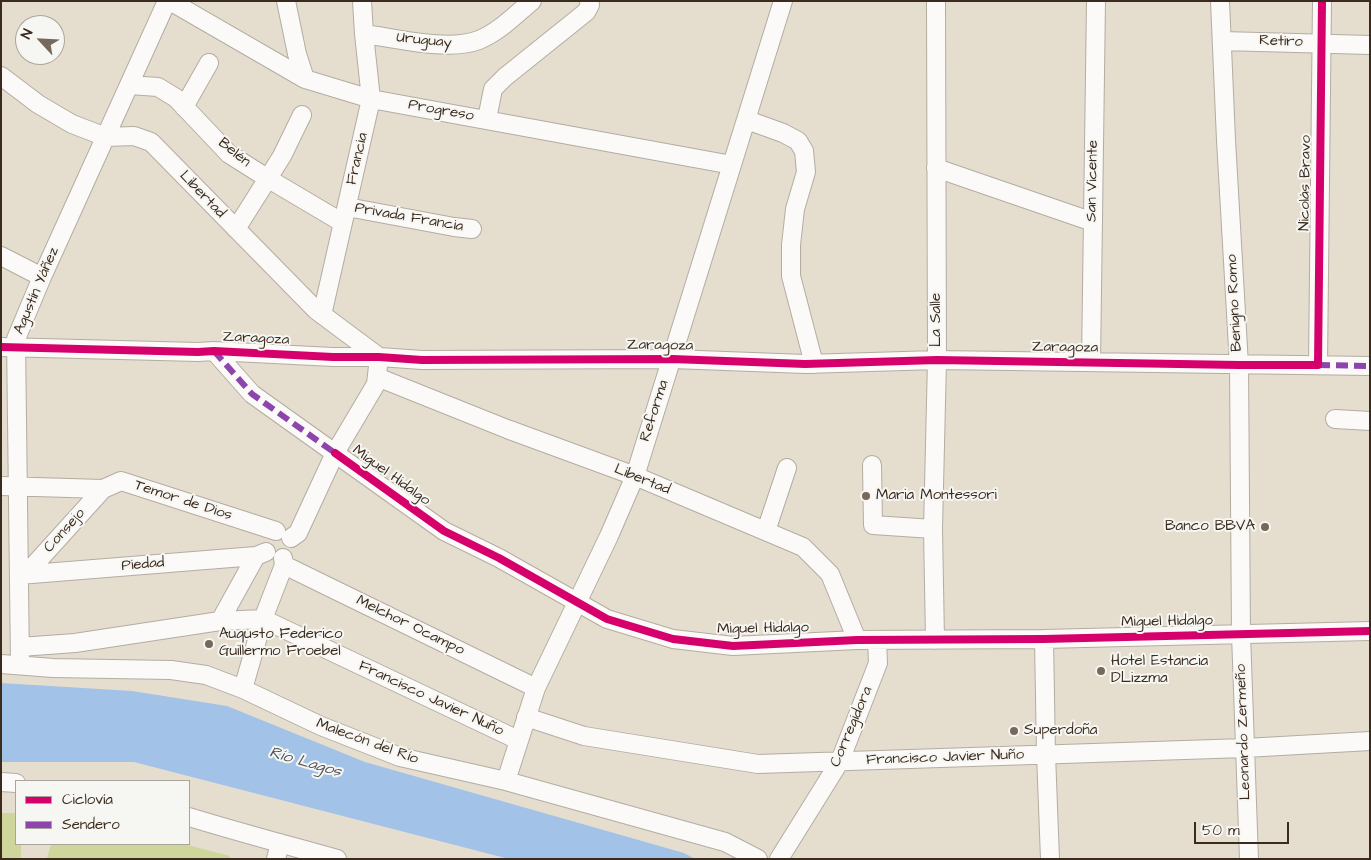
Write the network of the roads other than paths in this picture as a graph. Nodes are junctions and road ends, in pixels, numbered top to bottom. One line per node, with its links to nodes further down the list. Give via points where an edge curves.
1 (168, 1): 17 (street, Progreso); 18 (street, Agustín Yáñez)
2 (286, 1): 17 (street)
3 (362, 1): 11 (street, Francia)
4 (532, 1): 11 (street, Uruguay, via 478,40 451,46)
5 (590, 1): 22 (street, via 586,12 493,89)
6 (783, 1): 23 (street, Reforma)
7 (936, 1): 26 (street, La Salle)
8 (1096, 1): 29 (street, San Vicente)
9 (1220, 1): 12 (street, Benigno Romo)
10 (1322, 1): 13 (street, Nicolás Bravo)
11 (364, 34): 19 (street, Francia)
12 (1222, 40): 13 (street, Retiro); 42 (street, Benigno Romo)
13 (1321, 44): 14 (street, Retiro); 43 (street, Nicolás Bravo)
14 (1370, 45)
15 (209, 64): 20 (street)
16 (1, 76): 24 (street, Libertad, via 72,124)
17 (305, 79): 19 (street, Progreso)
18 (129, 85): 20 (street, Belén, via 158,87); 24 (street, Agustín Yáñez)
19 (371, 99): 22 (street, Progreso); 28 (street, Francia)
20 (184, 107): 27 (street, Belén, via 229,154)
21 (302, 115): 27 (street)
22 (487, 119): 25 (street, Progreso)
23 (747, 120): 25 (street, Reforma); 41 (street, via 798,141 804,152 806,172 795,209 790,276)
24 (106, 137): 30 (street, Libertad, via 134,136 151,142); 33 (street, Agustín Yáñez)
25 (732, 165): 38 (street, Reforma)
26 (936, 168): 29 (street); 39 (street, La Salle)
27 (267, 178): 28 (street, Belén); 30 (street)
28 (345, 215): 31 (street, Privada Francia); 34 (street, Francia)
29 (1093, 222): 40 (street, San Vicente)
30 (236, 229): 34 (street, Libertad)
31 (472, 229)
32 (1, 256): 33 (street)
33 (42, 277): 35 (street, Agustín Yáñez, via 16,339)
34 (322, 315): 37 (street, Libertad)
35 (8, 348): 36 (street, Zaragoza); 52 (street, Agustín Yáñez)
36 (214, 351): 37 (street, Zaragoza); 48 (street, Miguel Hidalgo, via 252,394)
37 (379, 357): 38 (street, Zaragoza, via 422,360); 45 (street)
38 (672, 358): 41 (street, Zaragoza); 51 (street, Reforma)
39 (937, 360): 40 (street, Zaragoza); 41 (street, Zaragoza); 54 (street, La Salle)
40 (1091, 362): 42 (street, Zaragoza)
41 (814, 364)
42 (1239, 365): 43 (street, Zaragoza); 64 (street, Benigno Romo)
43 (1318, 365): 44 (street, Zaragoza)
44 (1370, 366)
45 (377, 377): 48 (street, via 376,384); 51 (street, Libertad)
46 (1335, 419): 47 (street)
47 (1370, 421)
48 (335, 453): 56 (street, via 298,533); 60 (street, Miguel Hidalgo, via 444,531)
49 (872, 465): 54 (street, via 874,525)
50 (787, 468): 55 (street)
51 (635, 476): 55 (street, Libertad); 60 (street, Reforma)
52 (9, 486): 53 (street, Temor de Dios); 59 (street, Agustín Yáñez)
53 (103, 488): 56 (street, Temor de Dios, via 120,481); 59 (street, Consejo)
54 (933, 529): 68 (street, La Salle)
55 (766, 531): 66 (street, Libertad, via 803,547 830,574)
56 (283, 534): 57 (street, via 271,532 265,539); 58 (street, via 292,547)
57 (261, 554): 58 (street, Melchor Ocampo); 59 (street, Piedad); 62 (street)
58 (284, 561): 61 (street); 72 (street, Melchor Ocampo)
59 (22, 574): 69 (street, Agustín Yáñez)
60 (577, 603): 66 (street, Miguel Hidalgo, via 607,619 673,639 733,646); 72 (street, Reforma)
61 (263, 619): 62 (street); 73 (street); 75 (street, Francisco Javier Nuño)
62 (220, 621): 69 (street, via 75,643)
63 (1370, 631): 64 (street, Miguel Hidalgo)
64 (1241, 634): 65 (street, Miguel Hidalgo); 77 (street, Leonardo Zermeño)
65 (1044, 639): 68 (street, Miguel Hidalgo); 78 (street)
66 (857, 640): 67 (street, Miguel Hidalgo)
67 (877, 640): 68 (street, Miguel Hidalgo); 79 (street, Corregidora, via 878,663)
68 (935, 640)
69 (20, 646): 71 (street, Agustín Yáñez)
70 (1, 664): 71 (street, Malecón del Río)
71 (20, 665): 73 (street, Malecón del Río, via 171,670 206,675)
72 (536, 688): 74 (street, Reforma)
73 (243, 689): 80 (street, Malecón del Río, via 321,726 400,757)
74 (526, 717): 75 (street, Reforma); 79 (street, Francisco Javier Nuño, via 584,736 758,764)
75 (518, 740): 80 (street, Reforma)
76 (1370, 741): 77 (street, Francisco Javier Nuño)
77 (1245, 748): 78 (street, Francisco Javier Nuño); 89 (street, Leonardo Zermeño)
78 (1046, 754): 79 (street, Francisco Javier Nuño); 88 (street)
79 (840, 761): 87 (street, Corregidora)
80 (506, 781): 86 (street, Malecón del Río, via 725,842)
81 (1, 782): 82 (street)
82 (15, 783)
83 (190, 817): 84 (street, via 258,838)
84 (278, 851): 85 (street)
85 (337, 859)
86 (758, 859)
87 (779, 859)
88 (1050, 859)
89 (1249, 859)

